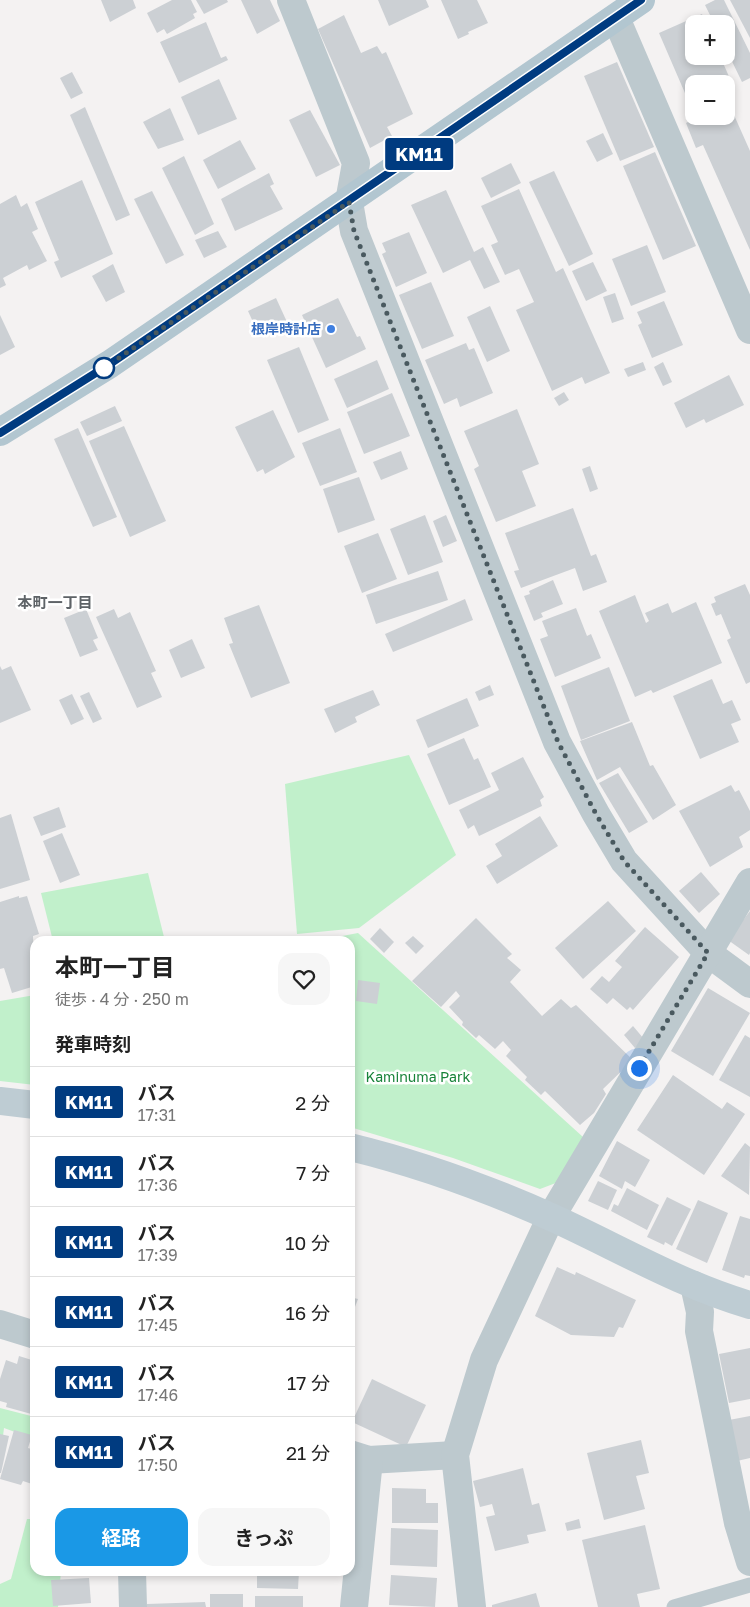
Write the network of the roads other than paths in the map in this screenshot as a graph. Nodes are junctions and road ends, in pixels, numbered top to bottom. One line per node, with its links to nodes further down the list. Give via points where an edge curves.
1 (291, 0): 4 (street, via 356,163)
2 (641, 0): 3 (main road)
3 (616, 18): 4 (main road); 5 (street)
4 (349, 202): 6 (main road, via 110,364); 8 (street, via 354,231 558,742 624,861)
5 (750, 330)
6 (0, 432)
7 (750, 882): 8 (street)
8 (708, 953): 9 (street); 13 (street)
9 (750, 984)
10 (0, 1101): 11 (street)
11 (30, 1104)
12 (355, 1148): 13 (street, via 455,1177)
13 (551, 1217): 14 (street); 18 (street, via 484,1360)
14 (694, 1285): 15 (street); 20 (street, via 700,1312 701,1341 738,1524)
15 (750, 1305)
16 (0, 1324): 17 (street)
17 (30, 1333)
18 (455, 1455): 19 (street); 25 (street)
19 (360, 1457): 24 (street)
20 (750, 1562)
21 (132, 1576): 23 (street)
22 (750, 1585): 26 (lane)
23 (133, 1607)
24 (354, 1607)
25 (472, 1607)
26 (674, 1607)

